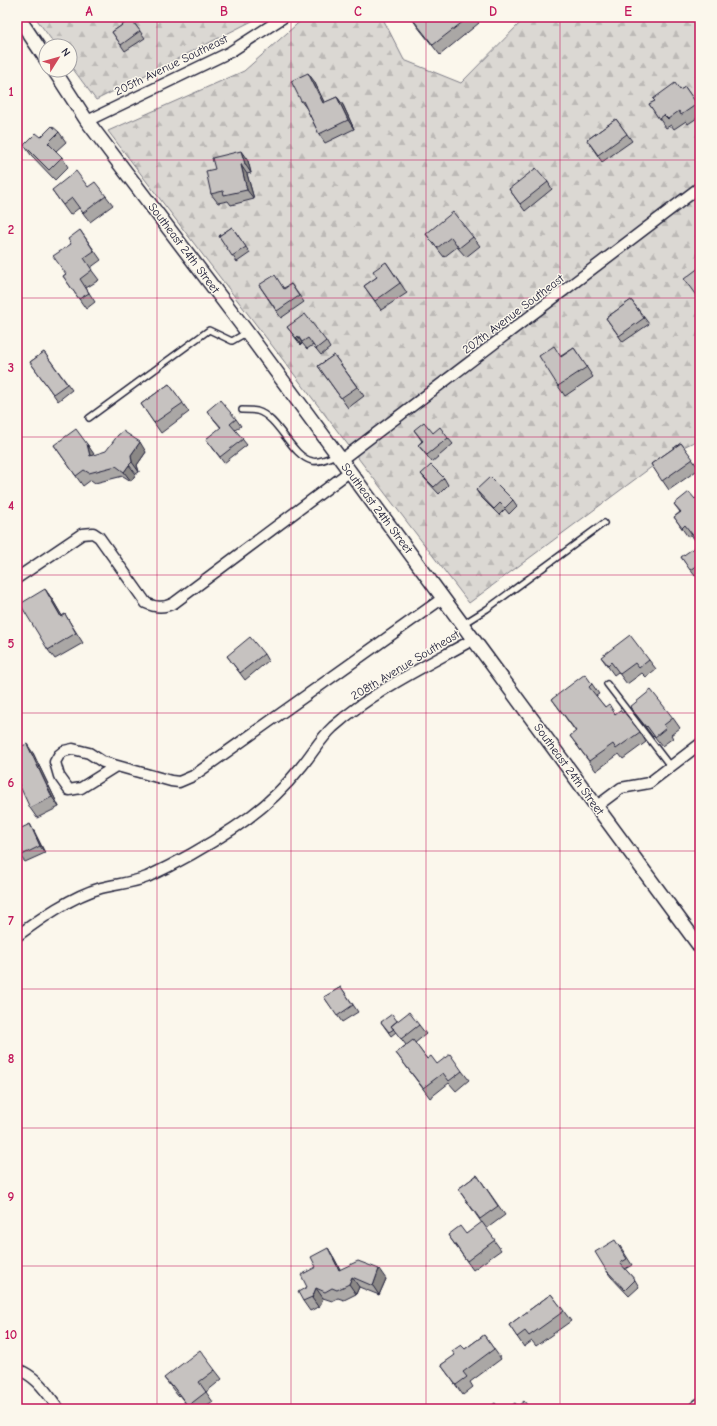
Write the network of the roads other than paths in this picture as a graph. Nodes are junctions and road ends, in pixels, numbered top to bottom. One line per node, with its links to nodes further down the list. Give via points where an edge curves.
1 (18, 17): 3 (street)
2 (284, 17): 5 (street, 205th Avenue Southeast, via 229,52)
3 (38, 47)
4 (59, 78): 5 (street, Southeast 24th Street)
5 (87, 120): 7 (street, Southeast 24th Street)
6 (700, 187): 10 (street, 207th Avenue Southeast)
7 (247, 332): 9 (lane, via 232,341 210,330); 10 (street, Southeast 24th Street)
8 (242, 410): 10 (lane, via 258,411 274,422 295,449 307,459 320,461)
9 (89, 418)
10 (339, 458): 11 (street, Southeast 24th Street)
11 (349, 472): 13 (street, via 166,607 153,607 146,603 94,533 82,534); 14 (street, Southeast 24th Street)
12 (604, 523): 15 (lane)
13 (17, 578)
14 (443, 598): 15 (street, Southeast 24th Street); 19 (street, via 193,776 179,782)
15 (463, 624): 16 (street, Southeast 24th Street)
16 (474, 639): 21 (street, Southeast 24th Street); 22 (street, 208th Avenue Southeast, via 383,690 344,718 318,743 270,800 235,828 147,877 100,888 72,900)
17 (607, 684): 20 (lane)
18 (700, 744): 20 (street)
19 (116, 766): 19 (street, via 103,762 89,753 73,749 59,755 55,762 59,776 69,790 81,788)
20 (670, 766): 21 (street, via 649,783 621,788)
21 (597, 806): 23 (street, Southeast 24th Street)
22 (17, 936)
23 (700, 947)
24 (17, 1369): 26 (street, via 28,1373 38,1382)
25 (700, 1405): 27 (street)
26 (59, 1409)
27 (695, 1409)

